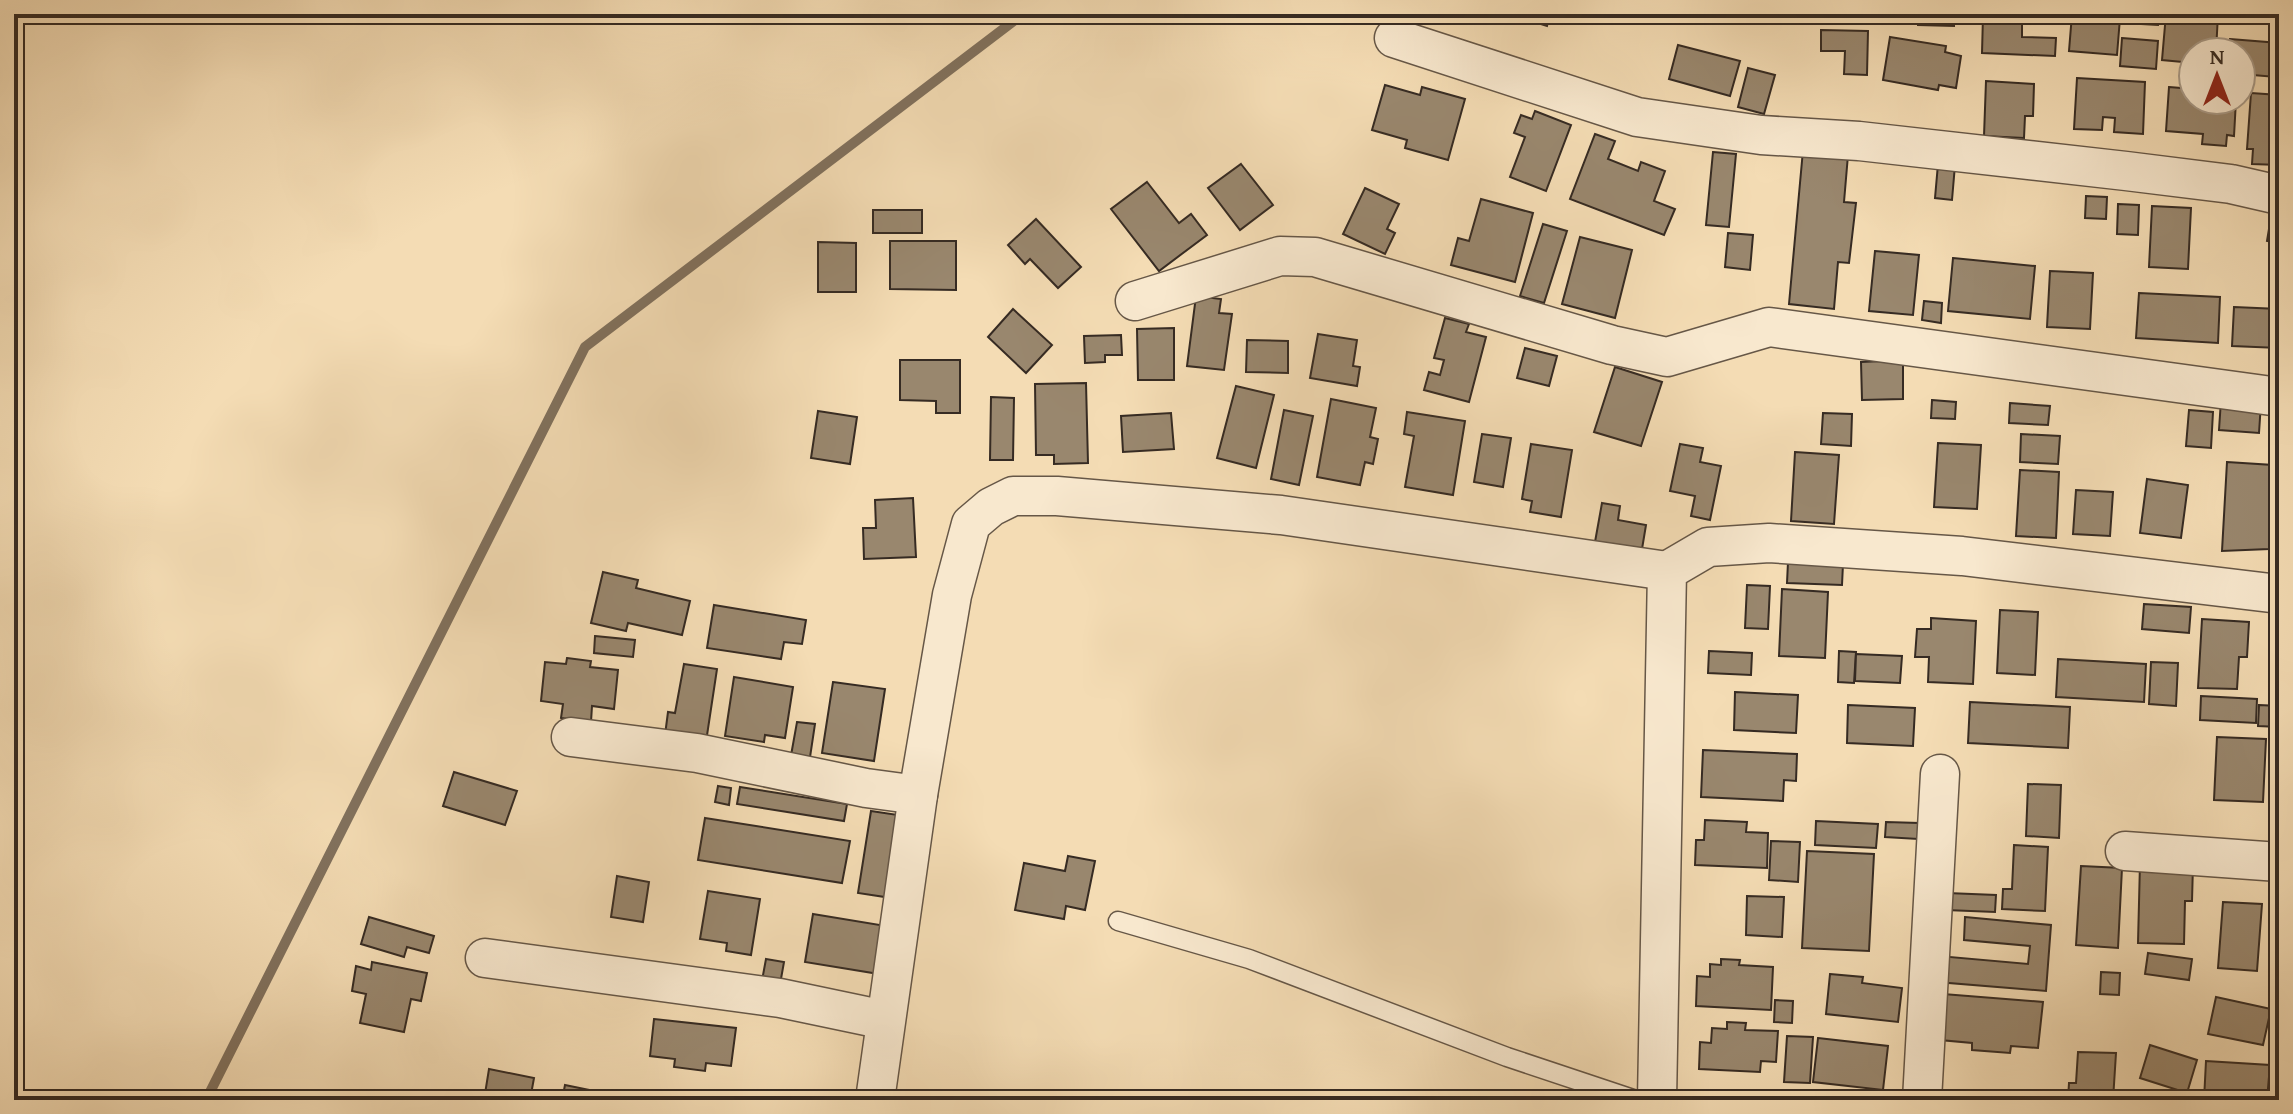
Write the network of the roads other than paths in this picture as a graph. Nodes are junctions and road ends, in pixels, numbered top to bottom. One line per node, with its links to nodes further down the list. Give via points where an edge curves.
1 (1394, 38): 2 (street, via 1637,117 2231,184)
2 (2279, 195)
3 (1135, 301): 4 (street, via 1280,256 1315,257 1667,357 1769,327)
4 (2279, 397)
5 (1667, 571): 6 (street, via 1708,547 1769,543 1962,556); 9 (street, via 1281,515 1013,496 971,524 952,595); 17 (street)
6 (2279, 594)
7 (571, 737): 9 (street, via 697,753)
8 (1940, 774): 18 (street)
9 (918, 795): 14 (street)
10 (2125, 851): 11 (street)
11 (2279, 862)
12 (1118, 921): 16 (lane, via 1249,959)
13 (485, 958): 14 (street, via 780,998)
14 (885, 1020): 15 (street)
15 (875, 1100)
16 (1636, 1100)
17 (1657, 1100)
18 (1922, 1100)

